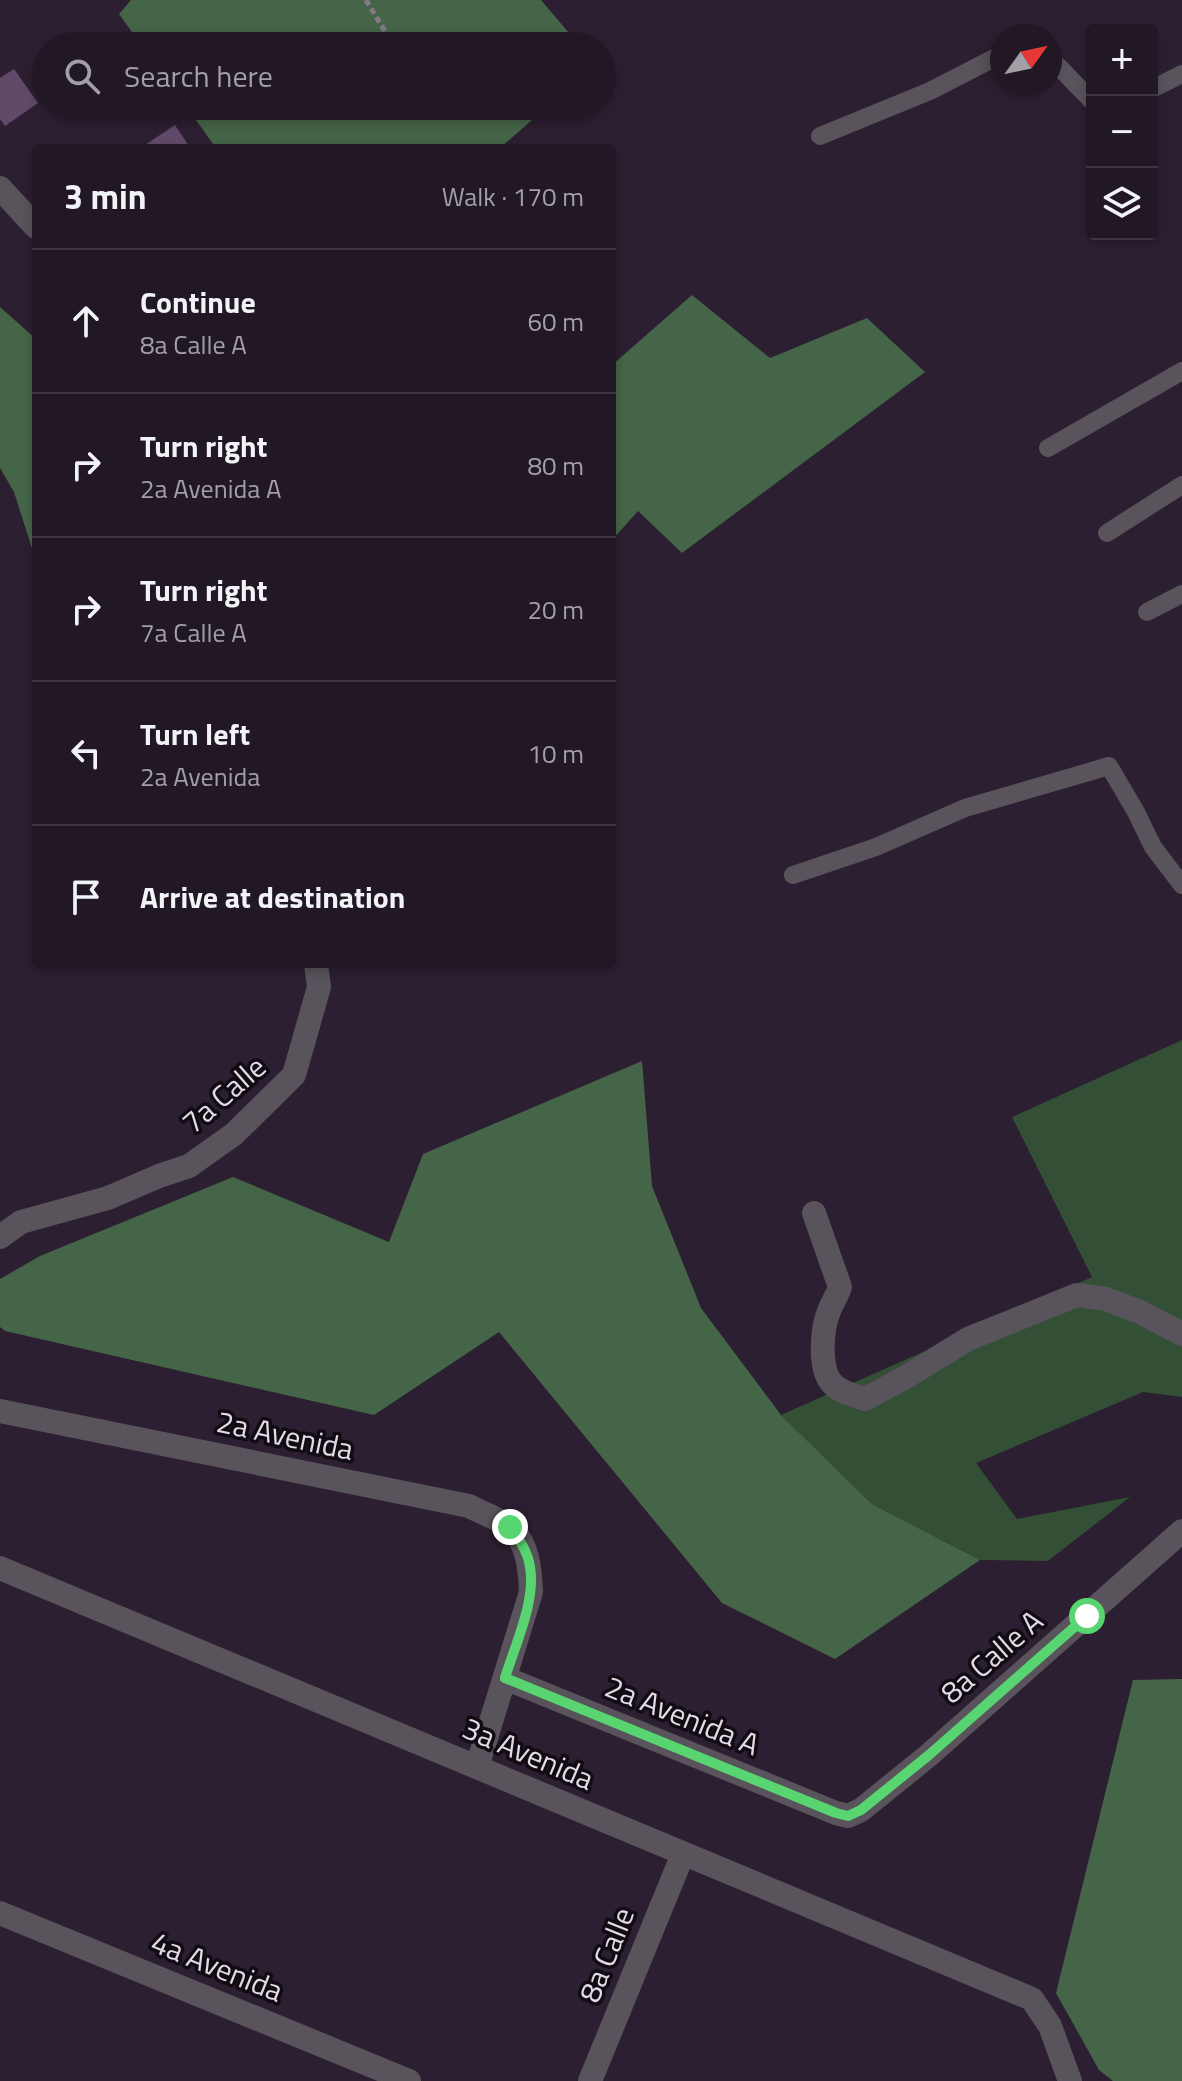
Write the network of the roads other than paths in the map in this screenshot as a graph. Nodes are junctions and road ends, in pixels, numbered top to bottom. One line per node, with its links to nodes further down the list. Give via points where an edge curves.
1 (990, 60): 6 (lane)
2 (1062, 70): 5 (lane)
3 (1182, 74): 4 (lane)
4 (1158, 86)
5 (1086, 96)
6 (820, 136)
7 (0, 188): 8 (street)
8 (32, 223)
9 (1182, 371): 10 (lane)
10 (1048, 448)
11 (1182, 485): 12 (lane)
12 (1107, 533)
13 (1182, 594): 14 (lane)
14 (1147, 612)
15 (793, 875): 16 (lane, via 876,847 965,808 1109,766 1153,847)
16 (1182, 885)
17 (317, 968): 19 (street, 7a Calle, via 319,987 294,1075 234,1134 189,1166 108,1198 21,1222)
18 (814, 1213): 20 (street, via 840,1287 823,1330 823,1358 830,1381 845,1393 865,1399 968,1339 1077,1295 1106,1299)
19 (0, 1237)
20 (1182, 1334)
21 (0, 1411): 24 (street, 2a Avenida, via 469,1506 510,1527 530,1565 531,1592)
22 (1182, 1531): 26 (street, 8a Calle A, via 929,1755 861,1810 848,1816)
23 (0, 1568): 25 (street, 3a Avenida)
24 (505, 1678): 25 (street); 26 (street, 2a Avenida A)
25 (477, 1767): 27 (street, 3a Avenida)
26 (836, 1813)
27 (683, 1854): 30 (street, 8a Calle); 31 (street, 3a Avenida, via 1032,1999 1050,2026)
28 (0, 1913): 29 (street, 4a Avenida)
29 (409, 2081)
30 (590, 2081)
31 (1070, 2081)

